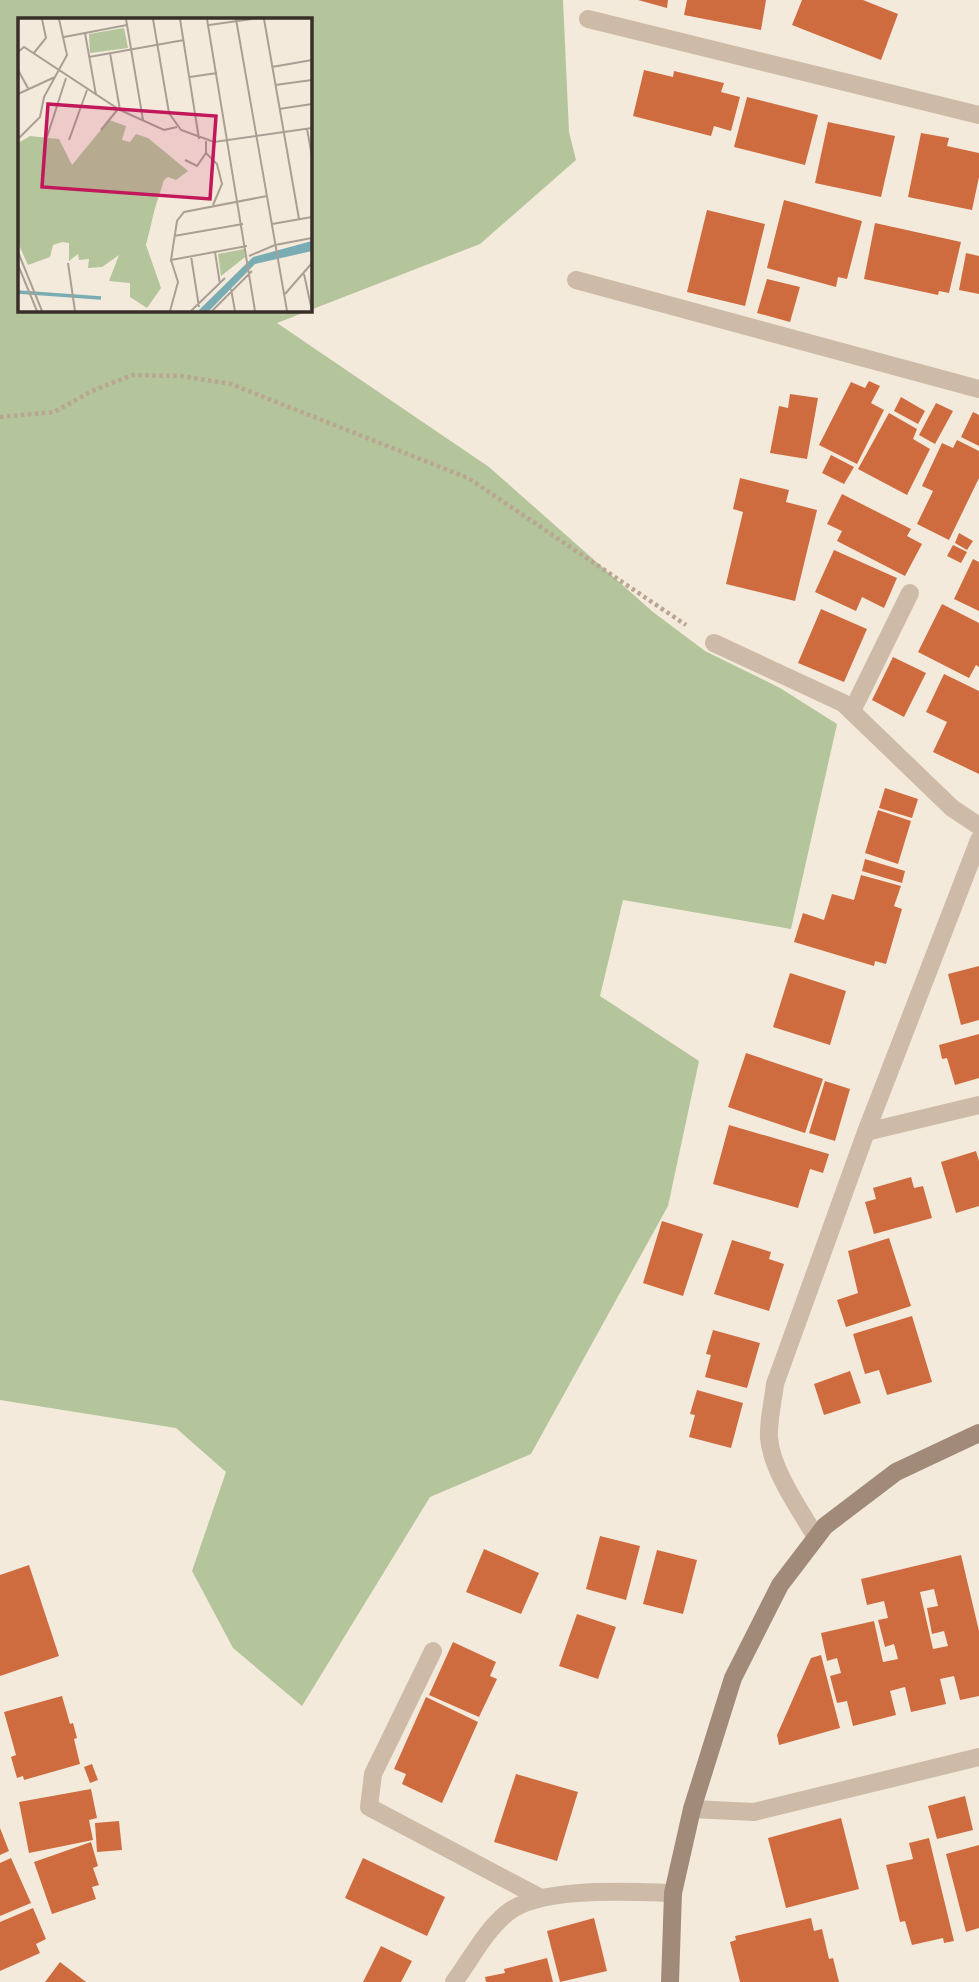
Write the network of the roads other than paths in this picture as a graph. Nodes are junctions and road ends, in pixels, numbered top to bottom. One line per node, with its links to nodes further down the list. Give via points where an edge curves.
1 (588, 19): 2 (street)
2 (979, 115)
3 (576, 280): 4 (street)
4 (979, 389)
5 (910, 593): 7 (street)
6 (714, 643): 7 (street)
7 (852, 711): 8 (street, via 952,808)
8 (979, 826)
9 (977, 846): 11 (street)
10 (979, 1105): 11 (street)
11 (866, 1132): 13 (street, via 775,1384 769,1425 772,1455)
12 (979, 1433): 13 (street, via 896,1472)
13 (816, 1537): 16 (street, via 780,1585 733,1678)
14 (433, 1651): 18 (street, via 373,1774 369,1807)
15 (979, 1757): 16 (street, via 754,1812)
16 (692, 1809): 17 (street)
17 (673, 1893): 18 (street, via 618,1891); 20 (street)
18 (539, 1898): 19 (street, via 509,1911 490,1929)
19 (454, 1982)
20 (670, 1982)

